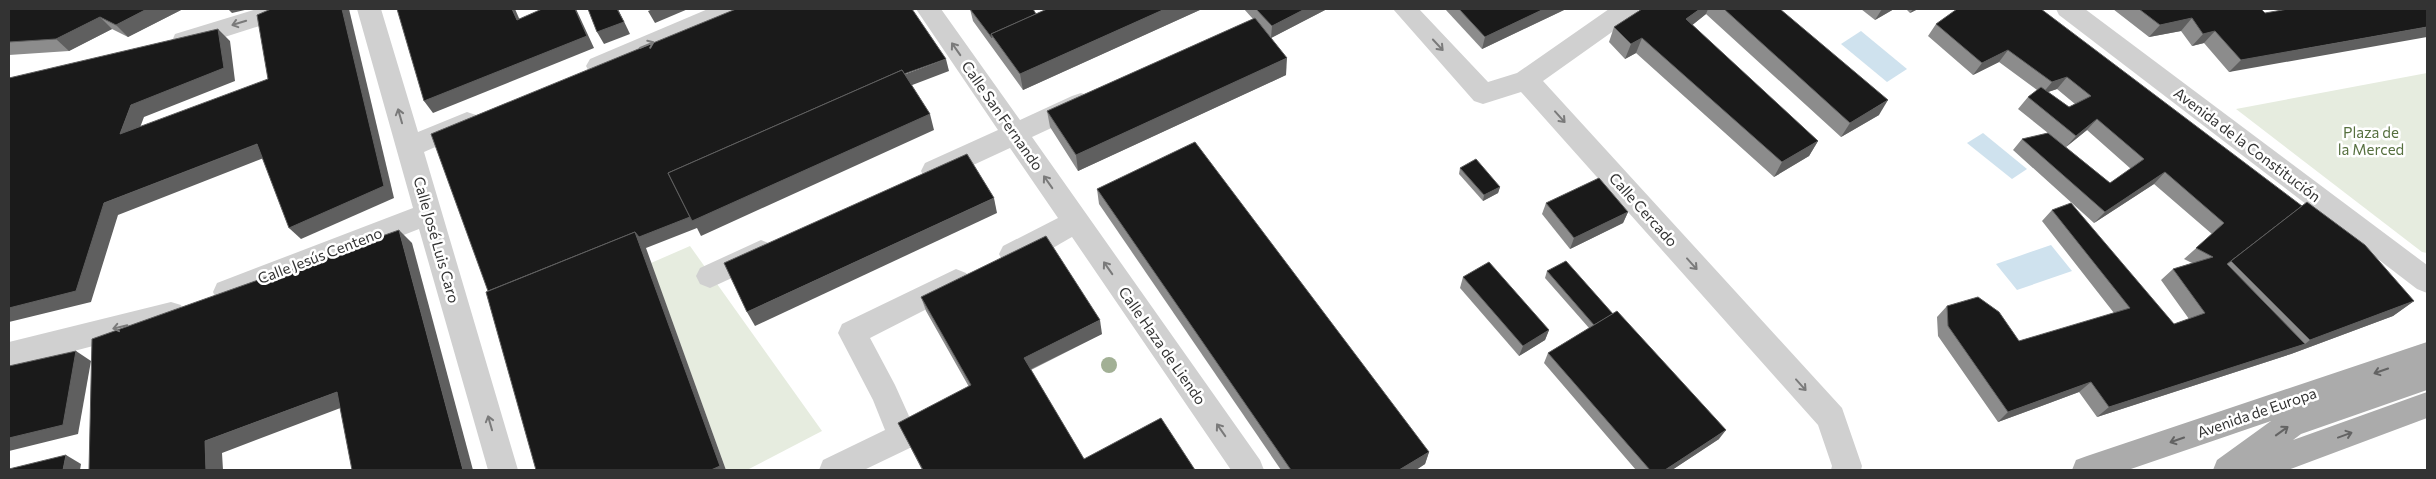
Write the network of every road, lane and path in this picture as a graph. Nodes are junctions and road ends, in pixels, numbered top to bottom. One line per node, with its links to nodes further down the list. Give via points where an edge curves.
1 (285, 9): 8 (street, one-way to 8)
2 (369, 9): 14 (street, Calle José Luis Caro, one-way to 2)
3 (731, 9): 9 (street, one-way to 3)
4 (928, 9): 13 (street, Calle San Fernando, one-way to 4)
5 (1405, 9): 10 (street, one-way to 10, via 1483,94)
6 (1627, 9): 10 (street)
7 (2068, 9): 20 (street, Avenida de la Constitución)
8 (166, 46)
9 (579, 74)
10 (1526, 80): 28 (street, Calle Cercado, one-way to 28, via 1831,418)
11 (1103, 92): 13 (street)
12 (490, 112): 14 (street)
13 (1014, 134): 15 (street); 17 (street, Calle San Fernando, one-way to 13)
14 (409, 147): 16 (street, Calle José Luis Caro)
15 (916, 180)
16 (428, 214): 21 (street, Calle Jesús Centeno, one-way to 21, via 164,317); 25 (street, Calle José Luis Caro, one-way to 16)
17 (1076, 222): 26 (street, via 852,333 904,436); 27 (street, Calle Haza de Liendo, one-way to 17)
18 (782, 242): 19 (street)
19 (710, 276)
20 (2427, 281)
21 (9, 355)
22 (2427, 355): 29 (main road, Avenida de Europa, one-way to 29)
23 (2427, 377): 30 (main road, one-way to 23, via 2291,424)
24 (2427, 405): 31 (main road, one-way to 24)
25 (503, 470)
26 (834, 470)
27 (1249, 470)
28 (1846, 470)
29 (2087, 470)
30 (2228, 470)
31 (2250, 470)

